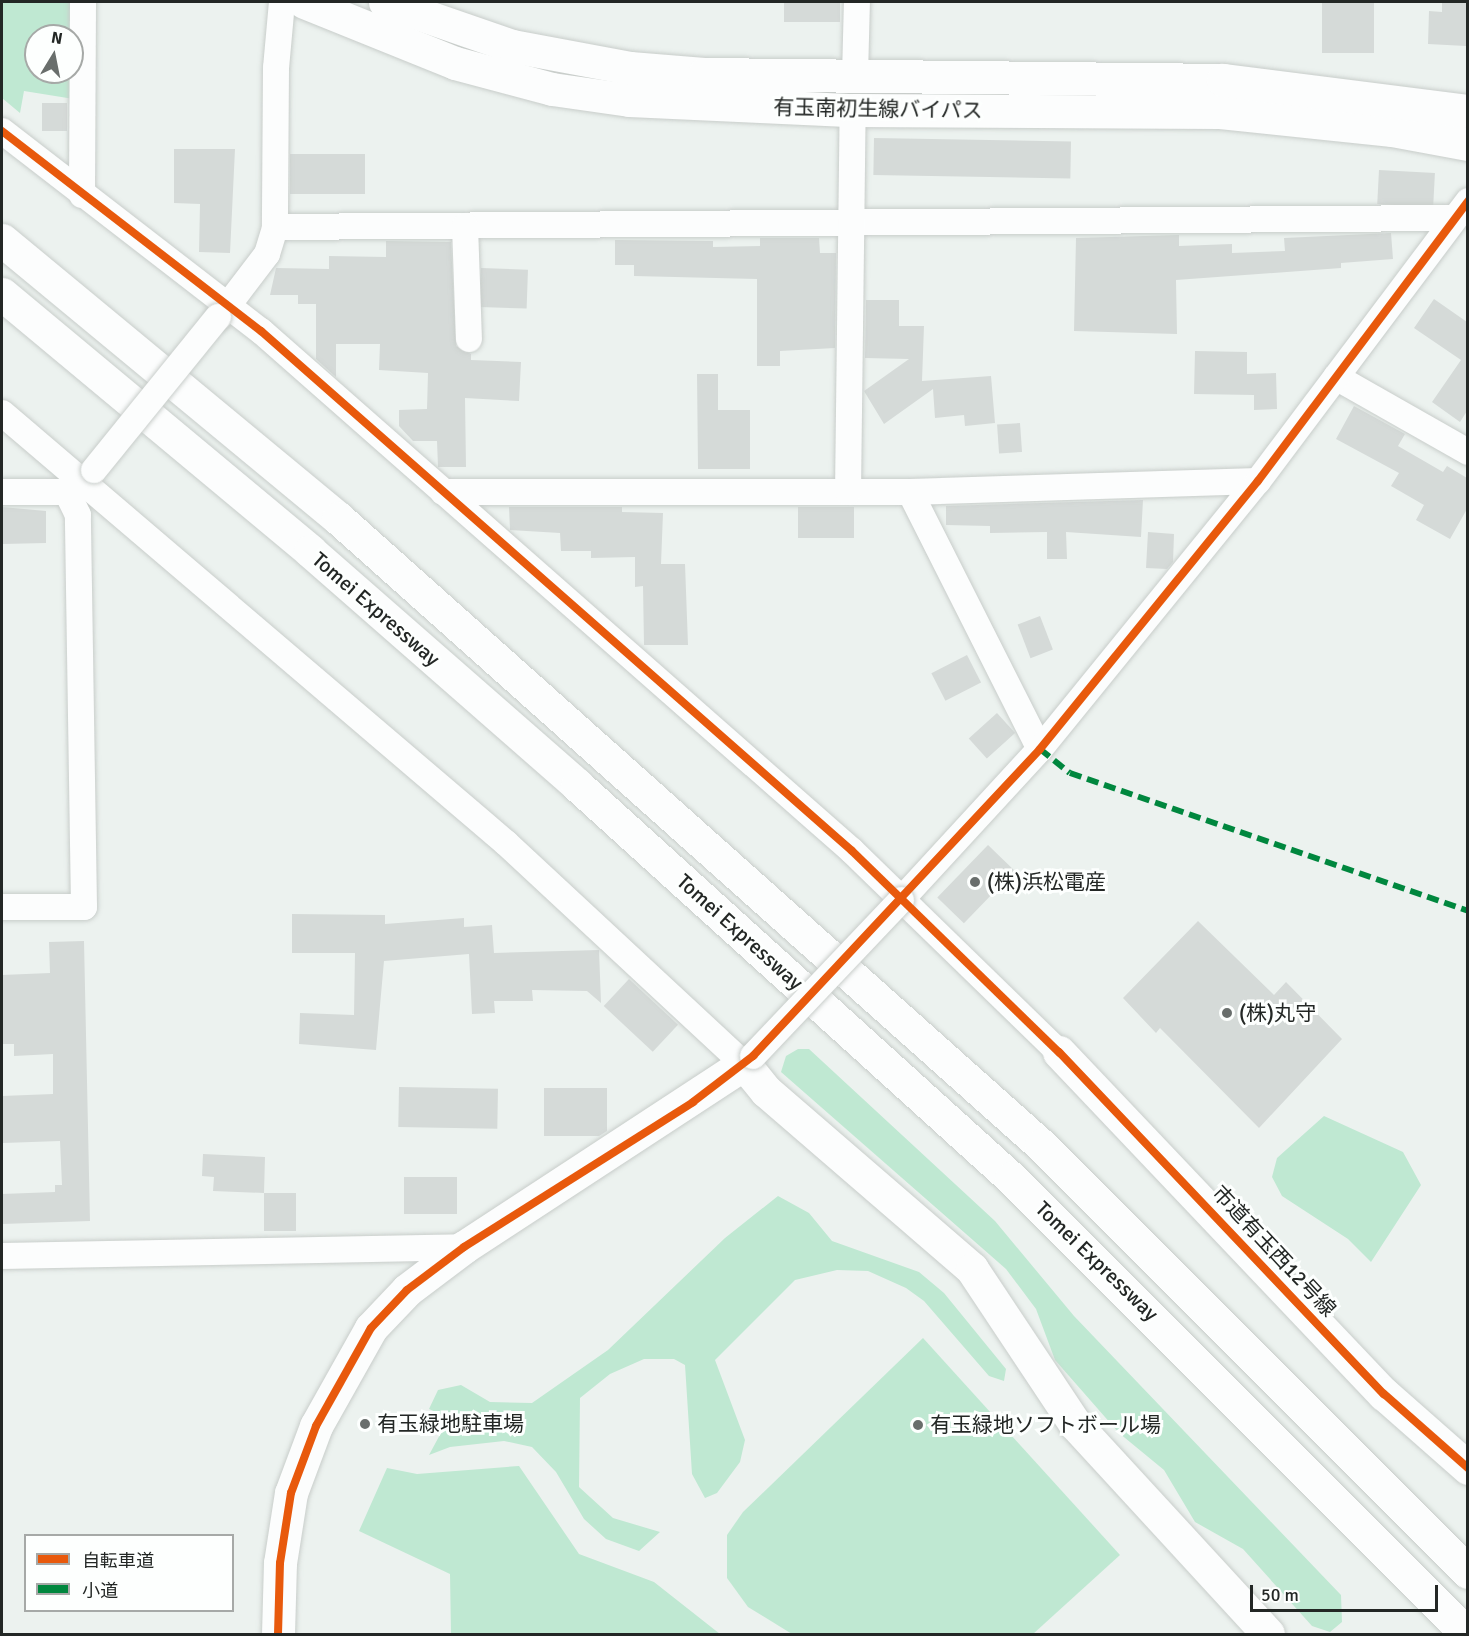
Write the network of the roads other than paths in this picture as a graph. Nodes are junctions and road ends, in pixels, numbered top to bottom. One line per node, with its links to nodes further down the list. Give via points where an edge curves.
1 (83, 2): 11 (street)
2 (282, 2): 15 (street, via 276,68)
3 (304, 2): 7 (main road, 有玉南初生線バイパス, via 455,63 552,89 690,104)
4 (385, 2): 6 (main road, 有玉南初生線バイパス, via 555,57 704,74)
5 (857, 2): 6 (street)
6 (855, 76): 8 (main road, 有玉南初生線バイパス, via 1223,80 1355,93)
7 (854, 110): 10 (main road, 有玉南初生線バイパス, via 1220,112 1392,130); 13 (street)
8 (1467, 111)
9 (2, 130): 11 (street)
10 (1467, 144)
11 (82, 195): 18 (street)
12 (1461, 210): 13 (street); 20 (street)
13 (855, 223): 14 (street); 27 (street)
14 (465, 226): 15 (street); 19 (street)
15 (275, 227): 18 (street, via 267,254)
16 (2, 240): 37 (main road, Tomei Expressway, via 338,518 811,937 1041,1145)
17 (2, 294): 38 (main road, Tomei Expressway, via 310,551 578,785 1011,1178)
18 (223, 311): 23 (street, bridge); 26 (street)
19 (469, 339)
20 (1336, 377): 22 (street); 24 (street)
21 (2, 413): 23 (street)
22 (1467, 452)
23 (82, 481): 25 (street); 31 (street, via 78,515 84,907); 33 (street, via 506,843)
24 (1258, 481): 28 (street); 29 (street)
25 (2, 492)
26 (443, 492): 27 (street); 30 (street)
27 (848, 492): 28 (street)
28 (910, 492): 29 (street)
29 (1040, 749): 30 (street)
30 (901, 900): 32 (street); 33 (street, bridge)
31 (2, 907)
32 (1059, 1052): 36 (main road, 市道有玉西12号線, via 1384,1394)
33 (749, 1060): 34 (main road); 42 (main road, via 766,1091 972,1269 1075,1424)
34 (464, 1247): 35 (street); 41 (main road, via 407,1290 371,1328 316,1426 285,1517)
35 (2, 1256)
36 (1467, 1468)
37 (1379, 1480): 39 (main road); 40 (main road, Tomei Expressway)
38 (1347, 1510): 43 (main road); 44 (main road, Tomei Expressway)
39 (1467, 1561)
40 (1467, 1572)
41 (278, 1635)
42 (1268, 1635)
43 (1443, 1635)
44 (1467, 1635)

